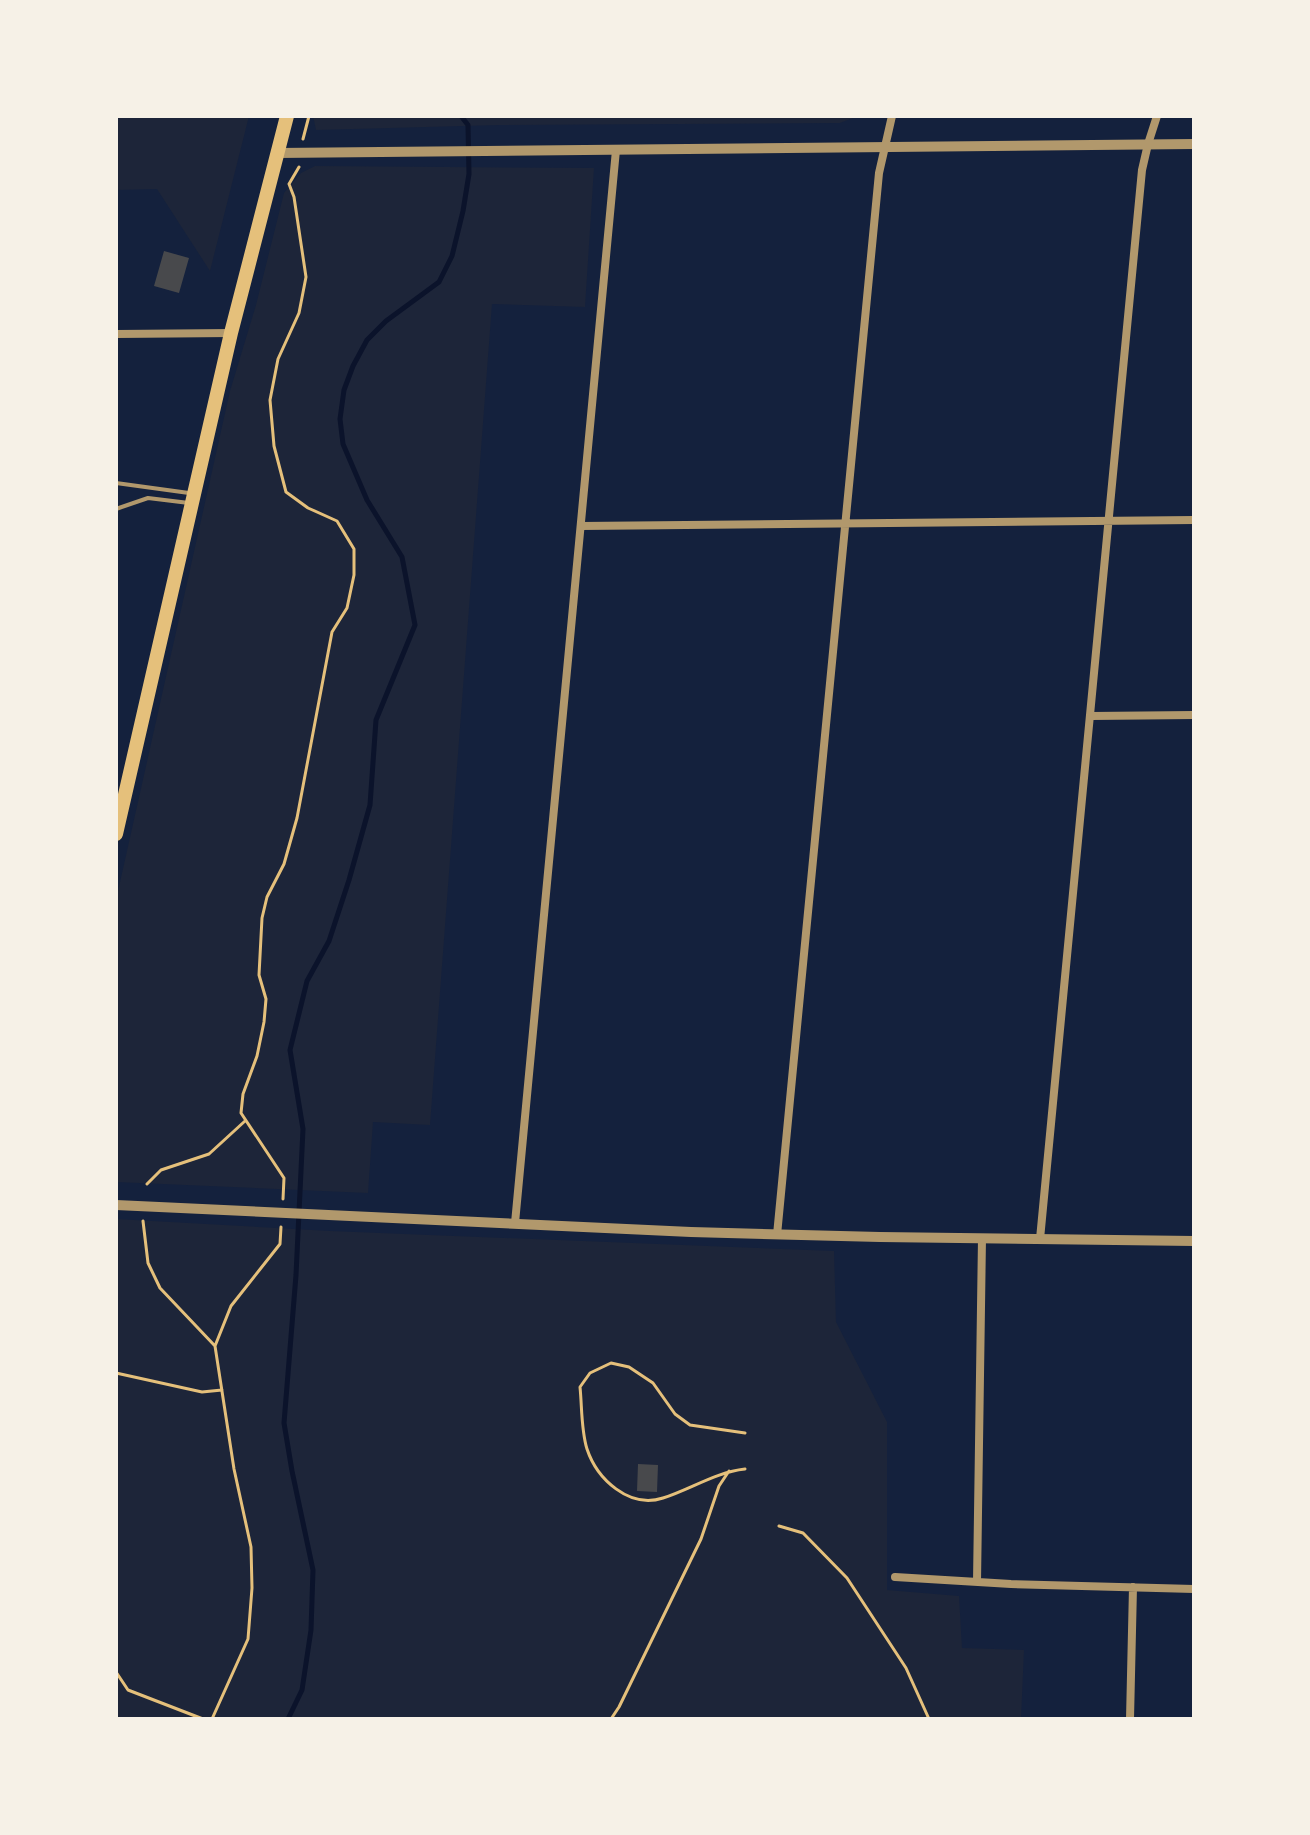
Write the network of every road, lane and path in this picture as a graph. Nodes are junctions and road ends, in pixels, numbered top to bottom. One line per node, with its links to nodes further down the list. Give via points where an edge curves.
1 (287, 116): 9 (main road)
2 (309, 116): 10 (path)
3 (892, 116): 7 (street)
4 (1157, 116): 5 (street)
5 (1148, 144): 6 (street); 7 (street); 18 (street)
6 (1194, 144)
7 (883, 147): 8 (street); 19 (street)
8 (616, 150): 10 (street); 20 (street)
9 (277, 153): 10 (street); 12 (main road)
10 (300, 153)
11 (299, 168): 24 (path, via 289,184 306,277 270,400 274,446 286,492 337,521 354,549 354,575 347,608 332,632 297,818 262,918 259,975 266,999 257,1056 243,1094)
12 (231, 333): 13 (street); 15 (main road)
13 (116, 334)
14 (116, 483): 15 (lane)
15 (192, 499): 16 (lane, via 148,498); 23 (main road)
16 (116, 509)
17 (1194, 520): 18 (street)
18 (1109, 521): 19 (street); 22 (street)
19 (845, 523): 20 (street); 31 (street)
20 (581, 526): 30 (street)
21 (1194, 715): 22 (street)
22 (1091, 716): 33 (street)
23 (116, 834)
24 (245, 1121): 25 (path, via 209,1154 161,1170); 27 (path, via 284,1178)
25 (147, 1184)
26 (116, 1205): 30 (street)
27 (282, 1205)
28 (282, 1218): 35 (path, via 280,1244 231,1306)
29 (143, 1221): 35 (path, via 148,1263 160,1288)
30 (515, 1223): 31 (street)
31 (777, 1235): 32 (street)
32 (982, 1238): 33 (street); 43 (street)
33 (1040, 1239): 34 (street)
34 (1194, 1241)
35 (215, 1346): 37 (path)
36 (116, 1373): 37 (path, via 202,1392)
37 (222, 1390): 48 (path, via 251,1547 252,1588 248,1639)
38 (745, 1433): 40 (path, via 690,1425 653,1383 629,1367 611,1363 590,1373 580,1387 586,1446 596,1469 634,1500 659,1500)
39 (745, 1469): 40 (path)
40 (729, 1471): 49 (path)
41 (779, 1526): 50 (path, via 803,1533 847,1578 906,1668)
42 (895, 1577): 43 (street)
43 (977, 1582): 44 (street)
44 (1133, 1587): 45 (street); 51 (street)
45 (1194, 1589)
46 (116, 1672): 47 (path, via 128,1690)
47 (203, 1719)
48 (212, 1719)
49 (611, 1719)
50 (929, 1719)
51 (1130, 1719)

